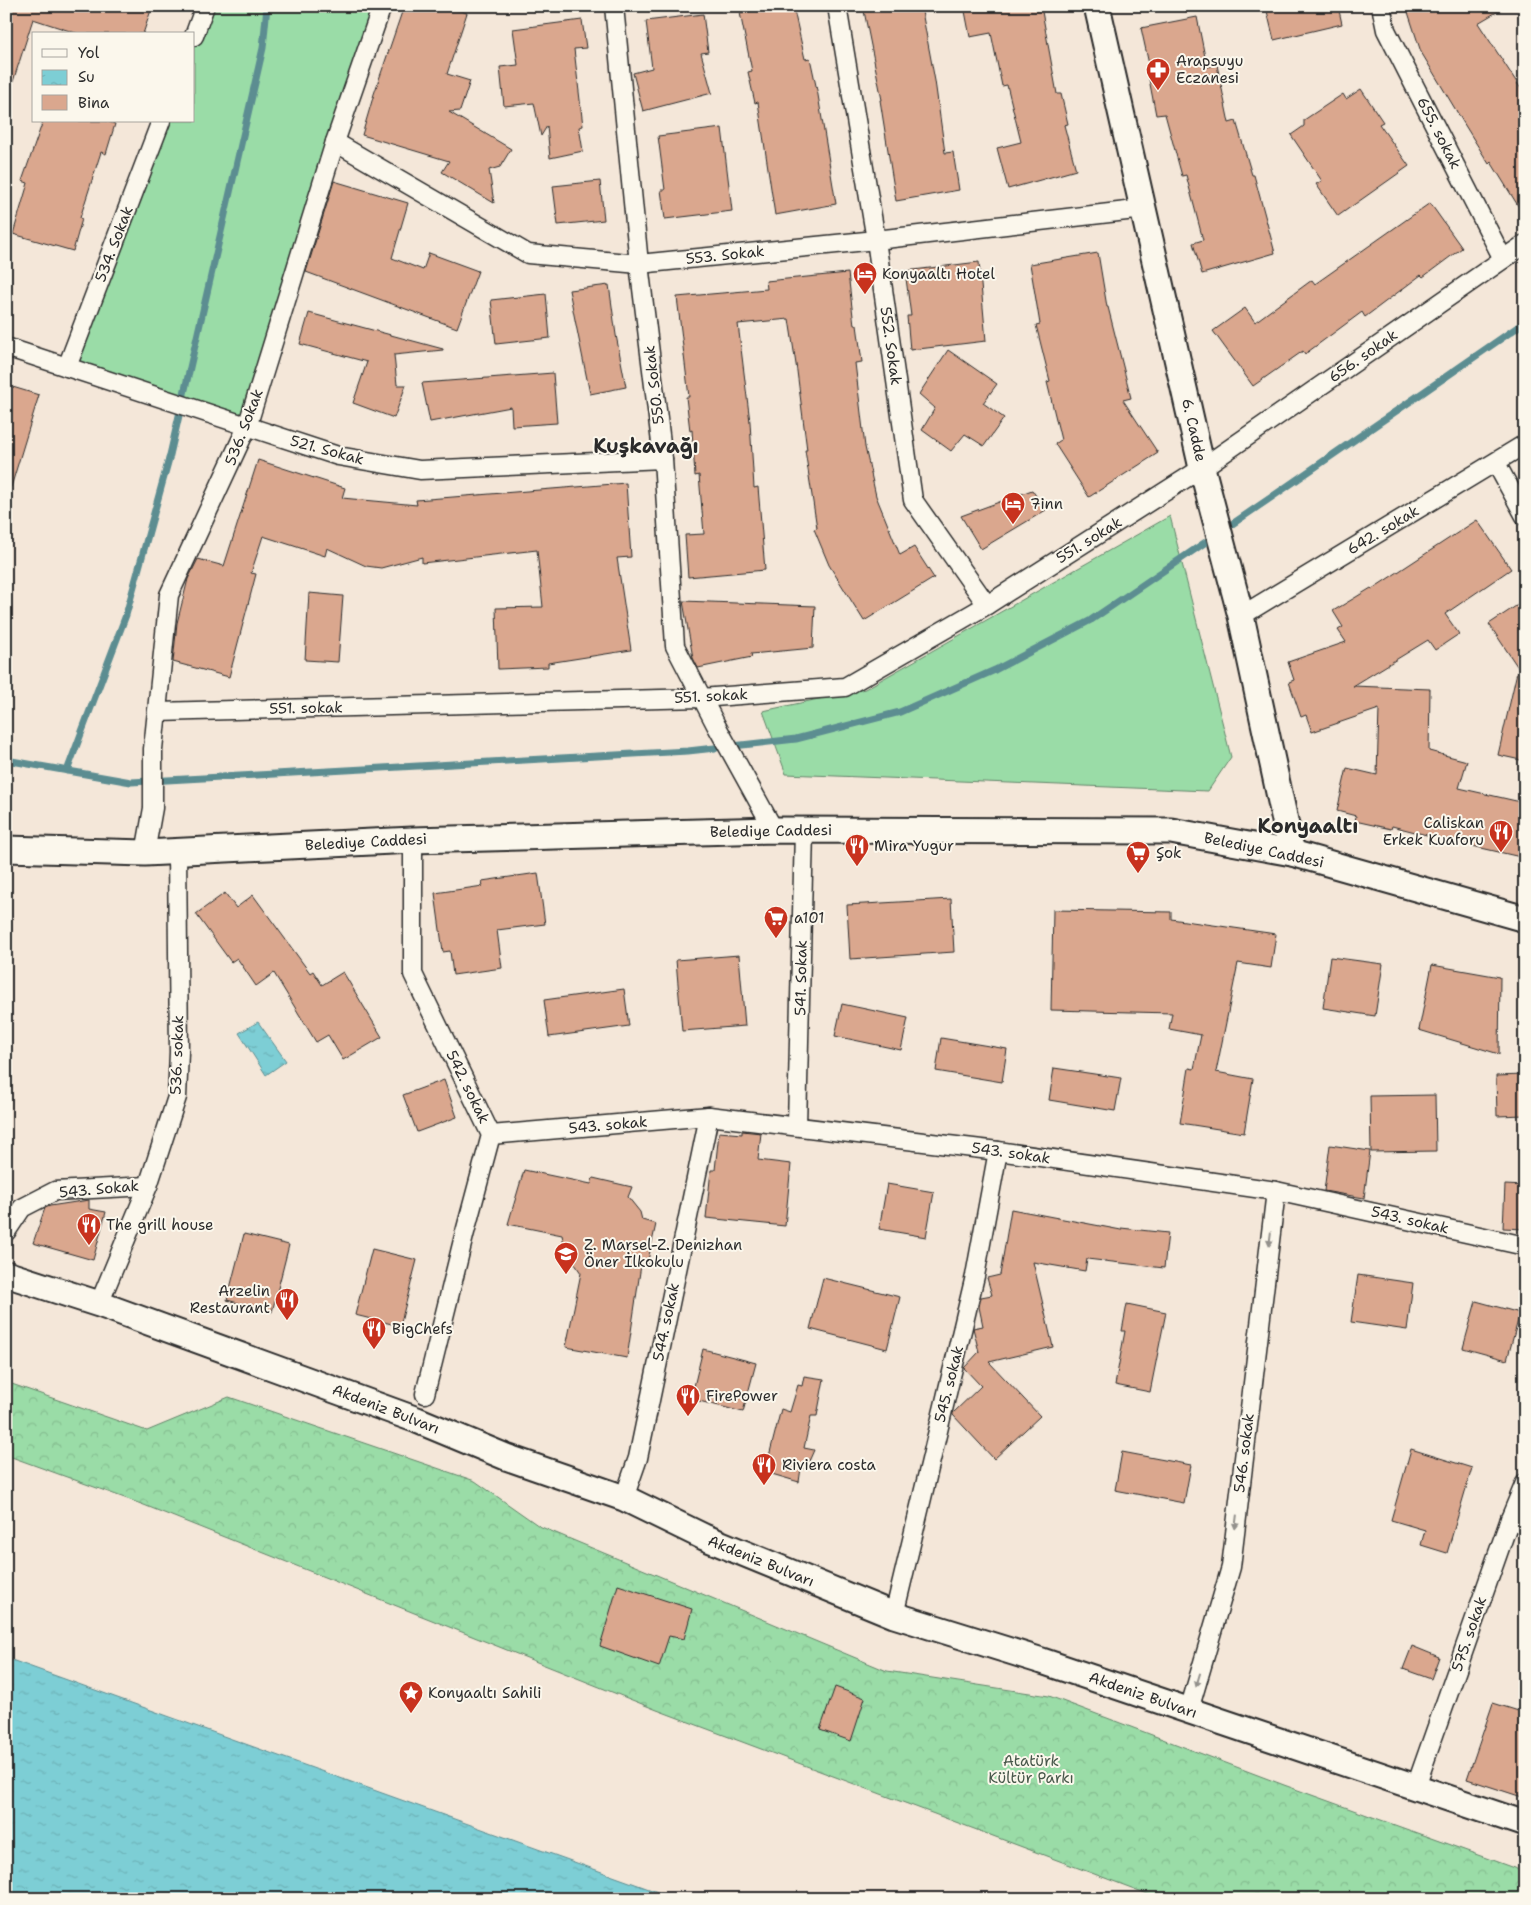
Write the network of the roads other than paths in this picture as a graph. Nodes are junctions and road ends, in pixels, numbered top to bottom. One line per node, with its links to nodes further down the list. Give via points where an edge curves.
1 (205, 6): 7 (street)
2 (382, 6): 9 (street, 536. Sokak)
3 (614, 6): 14 (street, 550. Sokak)
4 (838, 6): 11 (street, 552. Sokak)
5 (1097, 6): 10 (main road, 6. Cadde)
6 (1381, 6): 13 (street, 655. sokak, via 1386,30)
7 (195, 33)
8 (161, 122): 16 (street, 534. Sokak)
9 (336, 142): 14 (street, 553. Sokak, via 528,254); 17 (street, 536. Sokak)
10 (1144, 209): 11 (street, 553. Sokak); 21 (main road, 6. Cadde)
11 (876, 240): 14 (street, 553. Sokak); 23 (street, 552. Sokak, via 913,500)
12 (1525, 244): 13 (street, 656. sokak)
13 (1503, 259): 21 (street, 656. sokak)
14 (639, 264): 19 (street, 550. Sokak)
15 (6, 347): 16 (street, 521. Sokak)
16 (67, 367): 17 (street, 521. Sokak)
17 (247, 427): 19 (street, 521. Sokak, via 338,456 420,470); 26 (street, 536. Sokak, via 169,595)
18 (1525, 444): 20 (street, 642. sokak)
19 (663, 459): 25 (street, 550. Sokak, via 675,646)
20 (1496, 463): 22 (street); 24 (street, 642. sokak)
21 (1202, 468): 23 (street, 551. sokak); 24 (main road, 6. Cadde)
22 (1525, 516)
23 (987, 605): 25 (street, 551. sokak, via 845,687)
24 (1241, 616): 33 (main road, 6. Cadde)
25 (702, 698): 26 (street, 551. sokak); 27 (street, 550. Sokak)
26 (157, 712): 32 (street, 536. Sokak, via 153,808)
27 (774, 830): 28 (main road, Belediye Caddesi); 29 (main road, Belediye Caddesi)
28 (804, 830): 33 (main road, Belediye Caddesi, via 1170,831); 36 (street, 541. Sokak)
29 (413, 840): 31 (main road, Belediye Caddesi); 37 (street, 542. sokak, via 413,974)
30 (6, 849): 32 (main road, Belediye Caddesi)
31 (177, 852): 32 (main road, Belediye Caddesi); 39 (street, 536. sokak, via 177,1097)
32 (144, 853)
33 (1292, 853): 34 (main road, Belediye Caddesi)
34 (1525, 919)
35 (709, 1116): 36 (street, 543. sokak); 37 (street, 543. sokak); 47 (street, 544. sokak, via 638,1458)
36 (797, 1126): 38 (street, 543. sokak)
37 (491, 1135): 45 (street, 542. sokak)
38 (998, 1151): 40 (street, 543. sokak); 49 (street, 545. sokak, via 975,1276)
39 (148, 1186): 41 (street, 543. Sokak, via 55,1191 22,1208); 44 (street, 536. sokak)
40 (1276, 1190): 42 (street, 543. sokak); 50 (street, 546. sokak, one-way to 50, via 1231,1567)
41 (6, 1232)
42 (1525, 1246)
43 (6, 1274): 44 (main road, Akdeniz Bulvarı)
44 (99, 1304): 47 (main road, Akdeniz Bulvarı)
45 (425, 1394)
46 (1525, 1483): 48 (street, 575. sokak)
47 (624, 1498): 49 (main road, Akdeniz Bulvarı, via 704,1537)
48 (1517, 1522): 51 (street, 575. sokak)
49 (894, 1615): 50 (main road, Akdeniz Bulvarı)
50 (1189, 1710): 51 (main road, Akdeniz Bulvarı)
51 (1416, 1786): 52 (main road, Akdeniz Bulvarı)
52 (1525, 1824)

